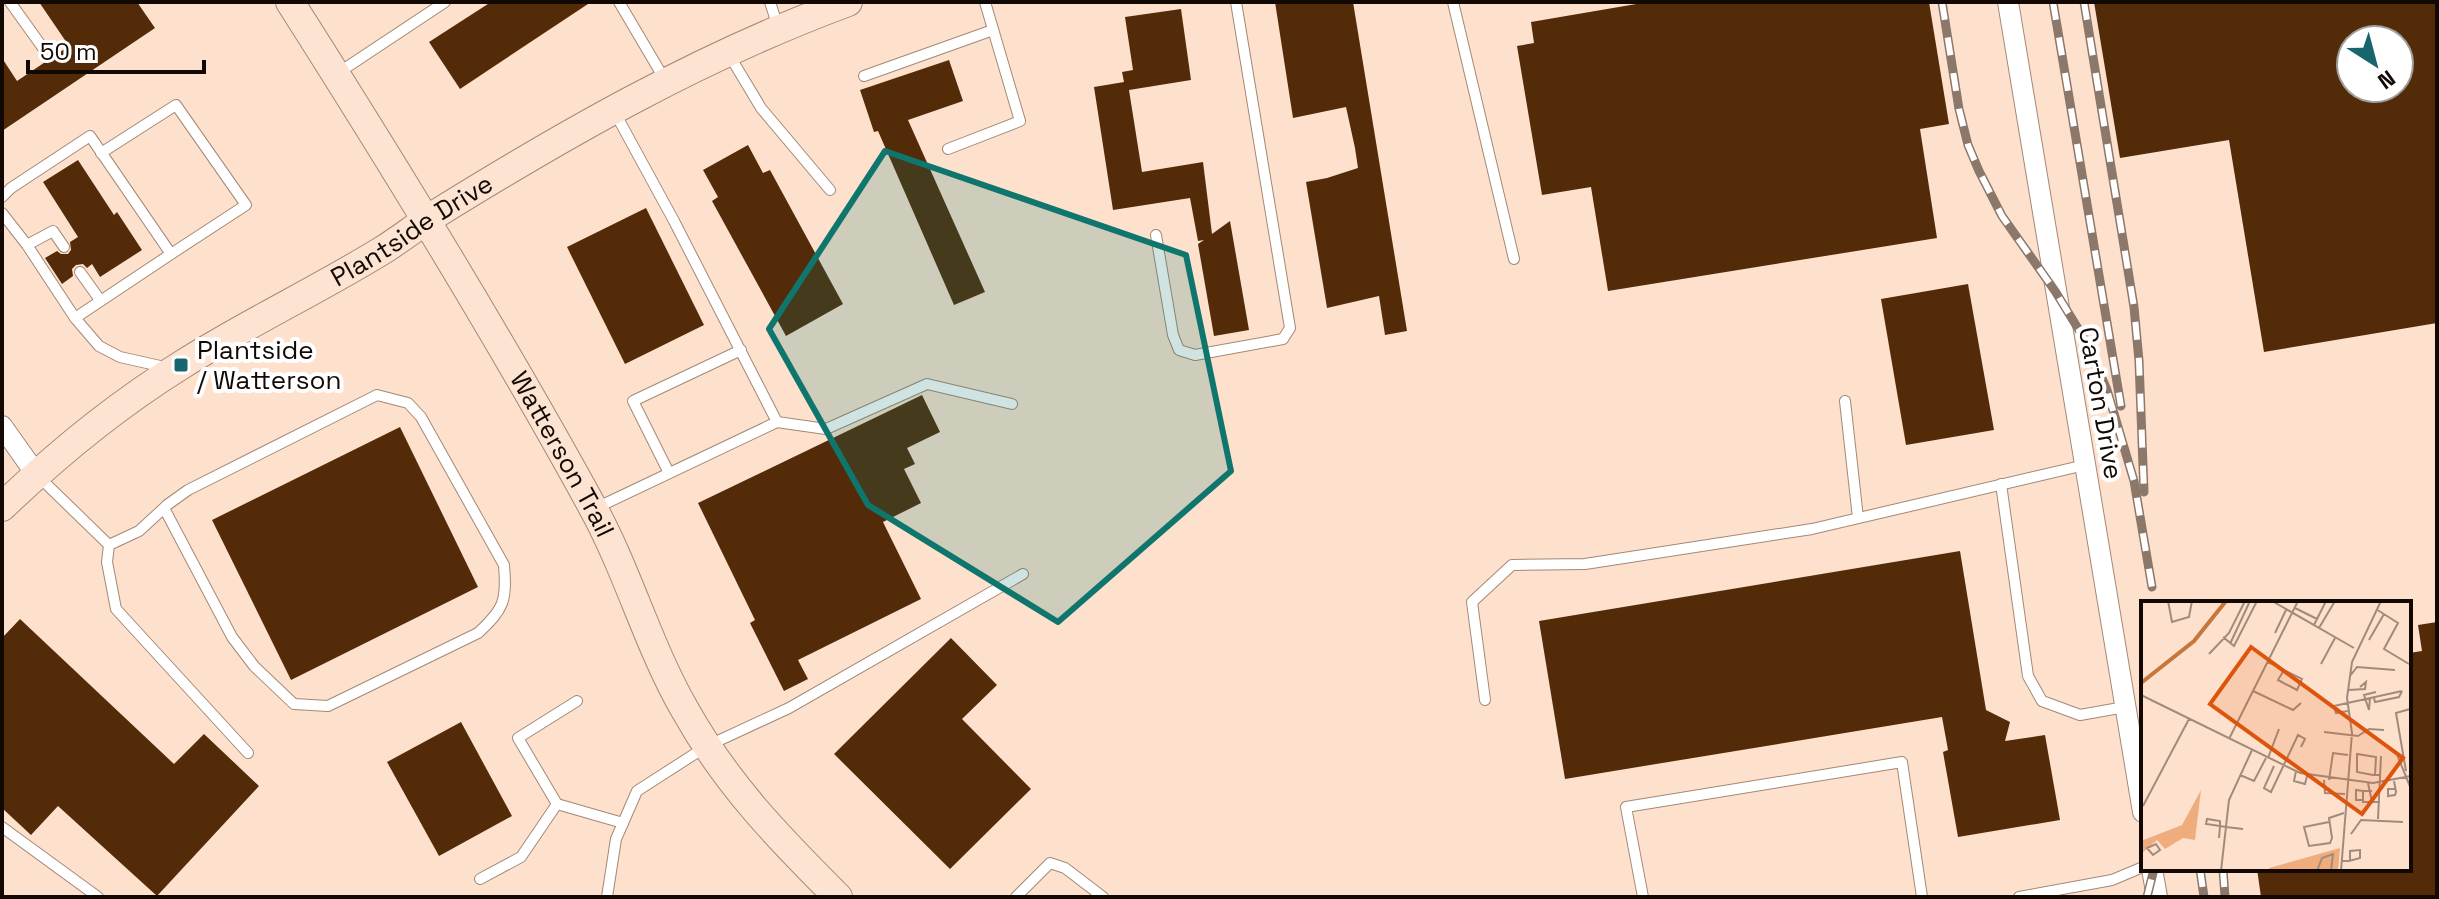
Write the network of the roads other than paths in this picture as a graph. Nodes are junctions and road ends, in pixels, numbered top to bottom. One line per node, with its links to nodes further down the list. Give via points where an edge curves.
1 (10, 2): 13 (lane)
2 (290, 2): 15 (main road, Watterson Trail)
3 (445, 2): 15 (lane)
4 (619, 2): 17 (lane)
5 (770, 2): 11 (lane)
6 (848, 2): 11 (main road, Plantside Drive)
7 (985, 2): 12 (lane)
8 (1236, 2): 25 (lane, via 1290,328 1283,339 1195,355 1179,350)
9 (1453, 2): 29 (lane)
10 (2008, 2): 39 (street, Carton Drive)
11 (778, 29): 14 (main road, Plantside Drive)
12 (993, 30): 16 (lane); 19 (lane, via 1020,121)
13 (43, 48)
14 (727, 51): 17 (main road, Plantside Drive); 21 (lane, via 761,108)
15 (336, 74): 24 (main road, Watterson Trail)
16 (864, 76)
17 (665, 81): 18 (main road, Plantside Drive)
18 (613, 110): 24 (main road, Plantside Drive); 33 (lane)
19 (948, 149)
20 (101, 153): 22 (lane, via 90,136); 28 (lane); 28 (lane, via 176,105 246,205)
21 (830, 190)
22 (2, 197)
23 (2, 213): 26 (lane)
24 (427, 220): 34 (main road, Plantside Drive); 45 (main road, Watterson Trail)
25 (1156, 235)
26 (27, 245): 27 (lane, via 53,231); 32 (lane)
27 (64, 247)
28 (171, 254): 31 (lane)
29 (1514, 259)
30 (80, 272): 31 (lane)
31 (100, 300): 32 (lane)
32 (75, 318): 34 (lane, via 99,346 120,357)
33 (741, 350): 37 (lane); 40 (lane, via 633,401)
34 (175, 370): 41 (main road, Plantside Drive)
35 (1845, 401): 46 (lane)
36 (1012, 404): 37 (lane, via 927,384 826,429)
37 (777, 422): 40 (lane)
38 (2, 426): 41 (street)
39 (2085, 465): 42 (lane); 51 (street, Carton Drive)
40 (669, 473): 45 (lane)
41 (36, 474): 43 (main road, Plantside Drive); 47 (lane)
42 (2001, 484): 46 (lane); 51 (lane, via 2028,676 2042,701 2080,715)
43 (2, 507)
44 (164, 508): 44 (lane, via 188,490 377,395 394,398 421,417 504,565 507,593 496,617 478,633 328,706 294,704 232,637); 47 (lane, via 139,531)
45 (594, 509): 52 (main road, Watterson Trail, via 683,708)
46 (1858, 518): 49 (lane, via 1585,564 1512,565 1472,602)
47 (109, 545): 53 (lane, via 116,609)
48 (1023, 574): 52 (lane, via 789,708)
49 (1485, 700)
50 (577, 701): 55 (lane, via 518,738)
51 (2125, 707): 54 (street, Carton Drive)
52 (707, 746): 56 (lane, via 637,791); 63 (main road, Watterson Trail, via 769,829)
53 (248, 753)
54 (2141, 800)
55 (557, 804): 56 (lane); 60 (lane, via 521,857)
56 (623, 823): 62 (lane)
57 (2, 827): 61 (lane)
58 (2141, 868): 68 (lane, via 2112,880)
59 (2152, 871): 69 (street)
60 (480, 879)
61 (98, 897)
62 (607, 897)
63 (838, 897)
64 (1016, 897): 65 (lane, via 1050,863)
65 (1103, 897)
66 (1643, 897): 67 (lane, via 1626,807 1902,762)
67 (1922, 897)
68 (2019, 897)
69 (2157, 897)

